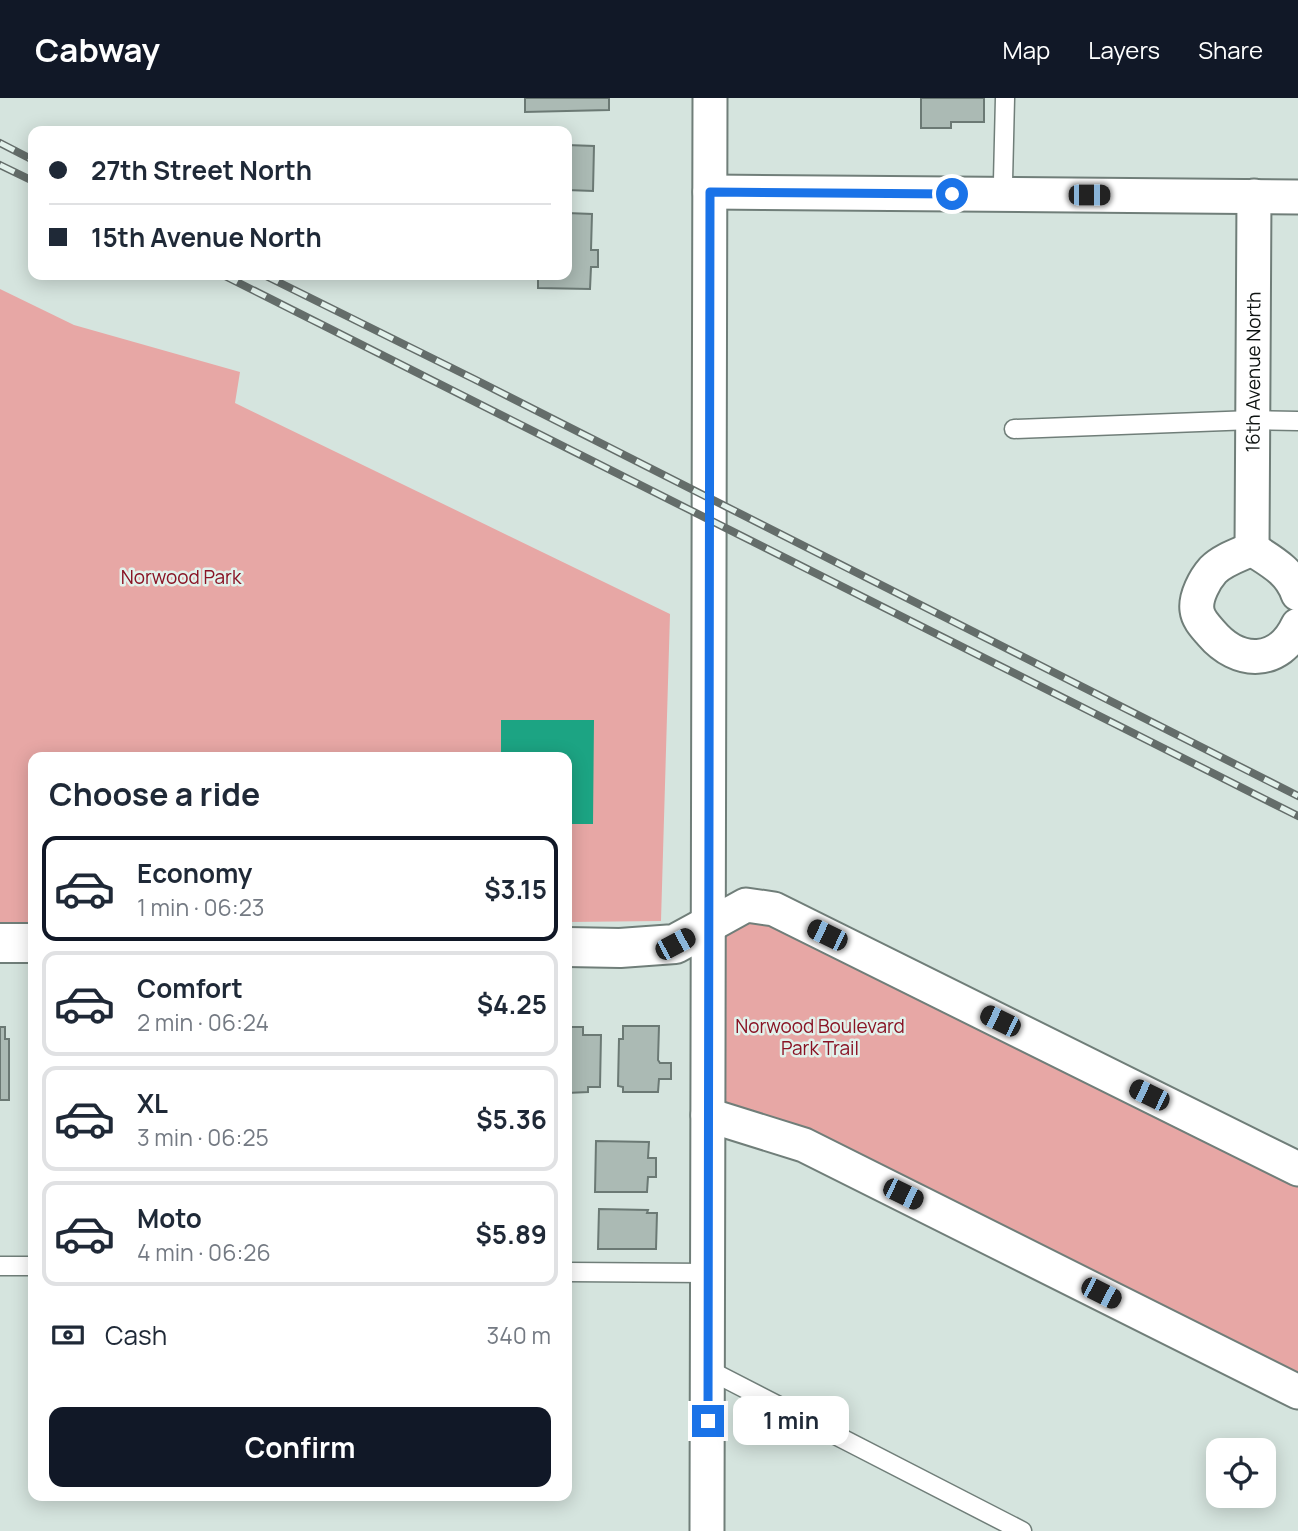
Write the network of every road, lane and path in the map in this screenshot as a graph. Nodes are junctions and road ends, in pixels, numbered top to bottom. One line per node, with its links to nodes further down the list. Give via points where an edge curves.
1 (710, 98): 3 (street)
2 (1005, 98): 4 (lane)
3 (710, 192): 4 (street); 13 (street)
4 (1006, 195): 5 (street)
5 (1254, 196): 6 (street); 7 (street, 16th Avenue North)
6 (1298, 197)
7 (1252, 420): 8 (lane); 9 (lane); 10 (street, 16th Avenue North)
8 (1298, 421)
9 (1014, 429)
10 (1252, 550): 11 (street, via 1280,568 1294,582); 12 (street, via 1211,572 1198,596 1201,621 1219,643 1249,658 1268,655 1286,644)
11 (1298, 594)
12 (1298, 625)
13 (708, 926): 16 (street, via 675,944); 17 (street); 18 (street, via 746,905 774,909)
14 (0, 943): 15 (street)
15 (28, 943)
16 (572, 947)
17 (708, 1115): 22 (street); 24 (street, via 804,1145)
18 (1298, 1169)
19 (0, 1266): 20 (lane)
20 (28, 1266)
21 (572, 1272): 22 (lane)
22 (708, 1273): 23 (street)
23 (707, 1369): 25 (street); 26 (lane)
24 (1298, 1391)
25 (707, 1531)
26 (1022, 1531)

